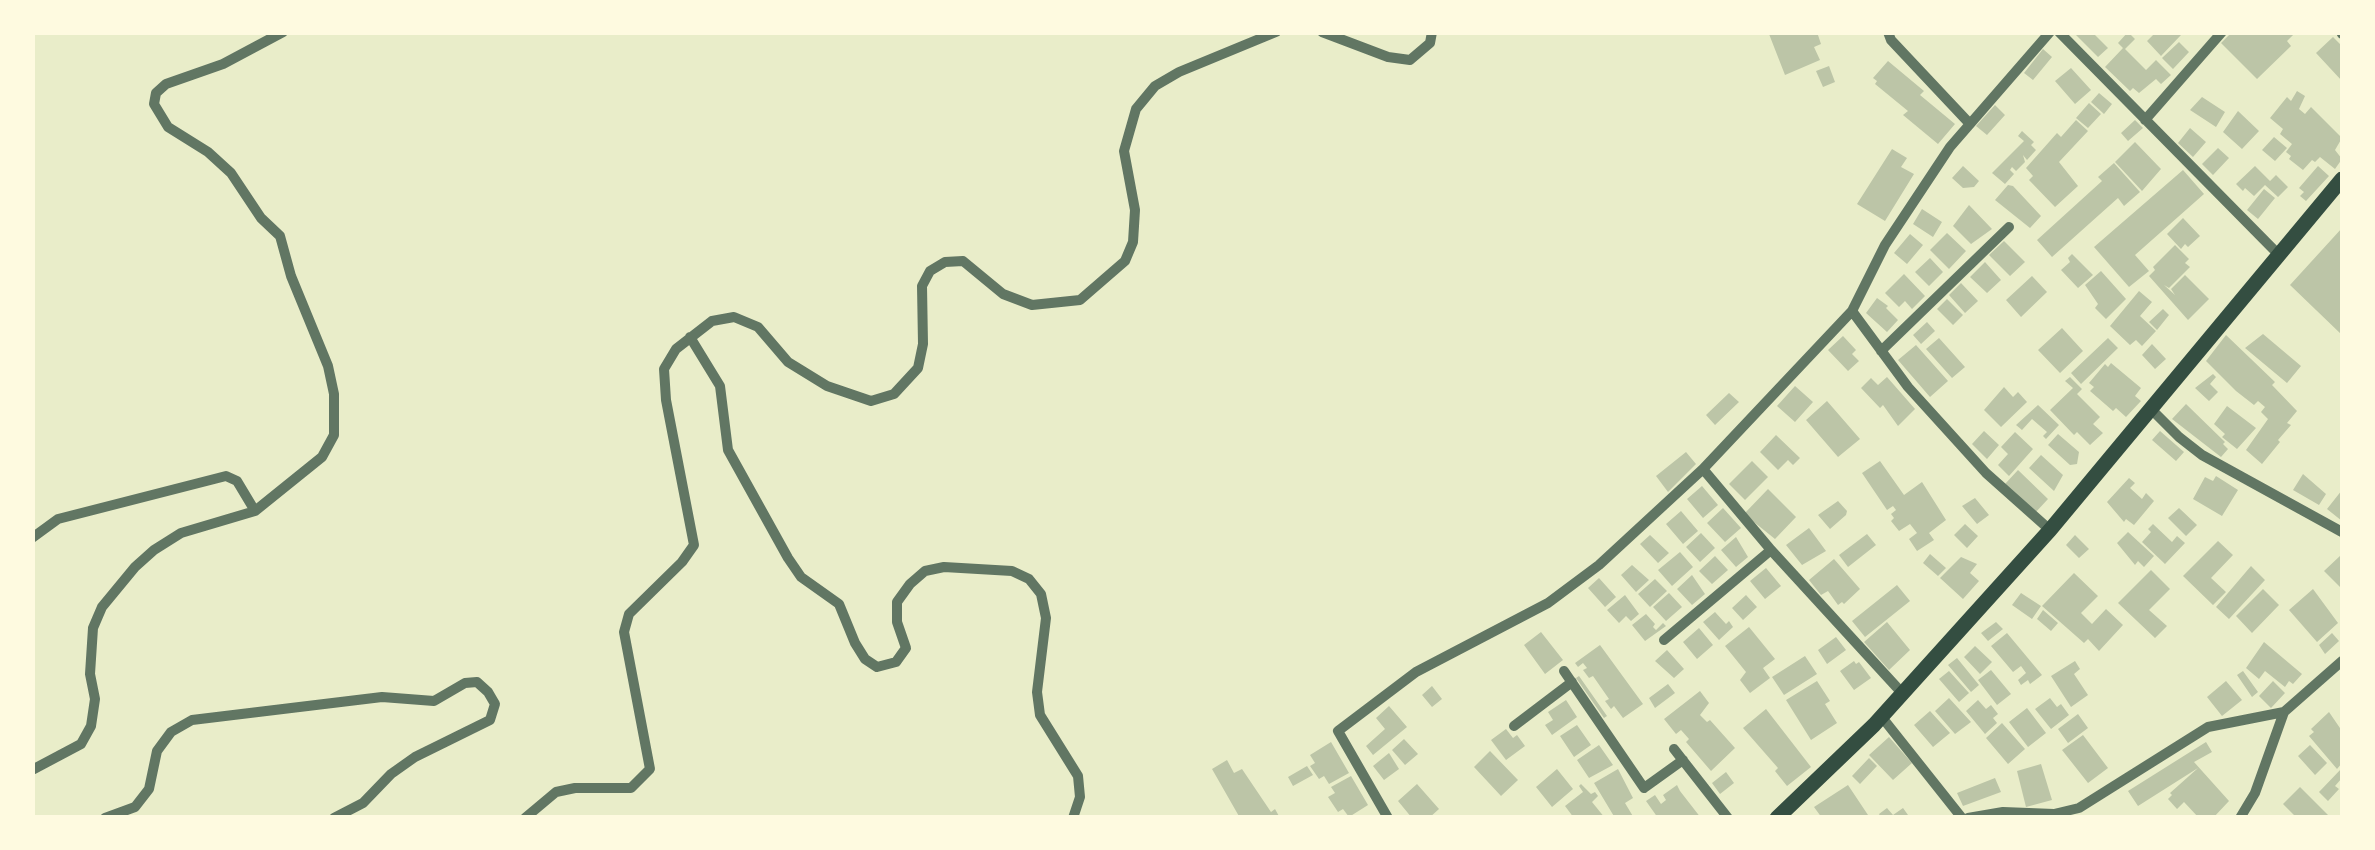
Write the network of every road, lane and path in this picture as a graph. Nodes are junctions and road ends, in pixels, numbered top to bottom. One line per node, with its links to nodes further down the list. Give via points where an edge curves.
1 (284, 32): 19 (street, via 224,64 166,84 154,104 168,127 231,173 280,236 328,366 334,434 322,458)
2 (1276, 32): 15 (street, via 1179,72 1136,109 1124,151 1135,210 1133,242 1125,261 1080,300 1032,304 1003,294 963,261 944,262 922,286 918,368 894,394 870,401 826,386 788,362 758,327 734,317 712,321)
3 (1322, 32): 4 (street, via 1410,60 1430,43)
4 (1432, 32)
5 (1888, 32): 10 (street)
6 (2050, 32): 10 (street)
7 (2059, 32): 9 (street)
8 (2222, 32): 9 (street)
9 (2146, 120): 13 (street)
10 (1970, 124): 14 (street, via 1886,245)
11 (2342, 180): 13 (main road)
12 (2009, 227): 16 (street)
13 (2279, 255): 17 (main road)
14 (1852, 311): 16 (street); 18 (street)
15 (690, 337): 38 (street, via 664,369 694,545 629,614 624,632 650,768 631,788 556,792); 39 (street, via 720,386 728,450 788,558 839,604 856,643 877,667 896,662 906,648 897,602 925,571 1012,572 1041,594 1046,618 1040,715 1078,776)
16 (1881, 351): 20 (street, via 1986,473)
17 (2152, 409): 20 (main road); 21 (street, via 2202,455)
18 (1704, 470): 23 (street); 35 (street, via 1548,603 1416,672 1338,731)
19 (255, 511): 22 (street, via 226,476 58,518); 34 (street, via 181,533 135,568 93,628 91,726 80,744)
20 (2050, 530): 28 (main road)
21 (2342, 532)
22 (32, 538)
23 (1771, 550): 24 (street); 28 (street)
24 (1664, 640)
25 (2342, 661): 29 (street)
26 (1564, 671): 27 (street)
27 (1572, 682): 31 (street); 33 (street, via 1644,788)
28 (1902, 694): 30 (main road)
29 (2284, 712): 43 (street, via 2208,727 2079,808); 44 (street)
30 (1881, 716): 42 (main road); 43 (street)
31 (1514, 726)
32 (1674, 749): 33 (street)
33 (1682, 760): 41 (street)
34 (32, 770)
35 (1386, 814): 40 (street)
36 (105, 818): 37 (street, via 135,807 149,789 156,751 192,720 382,697 434,700 465,683 477,682 488,692 495,704 490,720 415,757 363,804)
37 (334, 818)
38 (525, 818)
39 (1073, 818)
40 (1372, 818)
41 (1728, 818)
42 (1777, 818)
43 (1965, 818)
44 (2240, 818)

